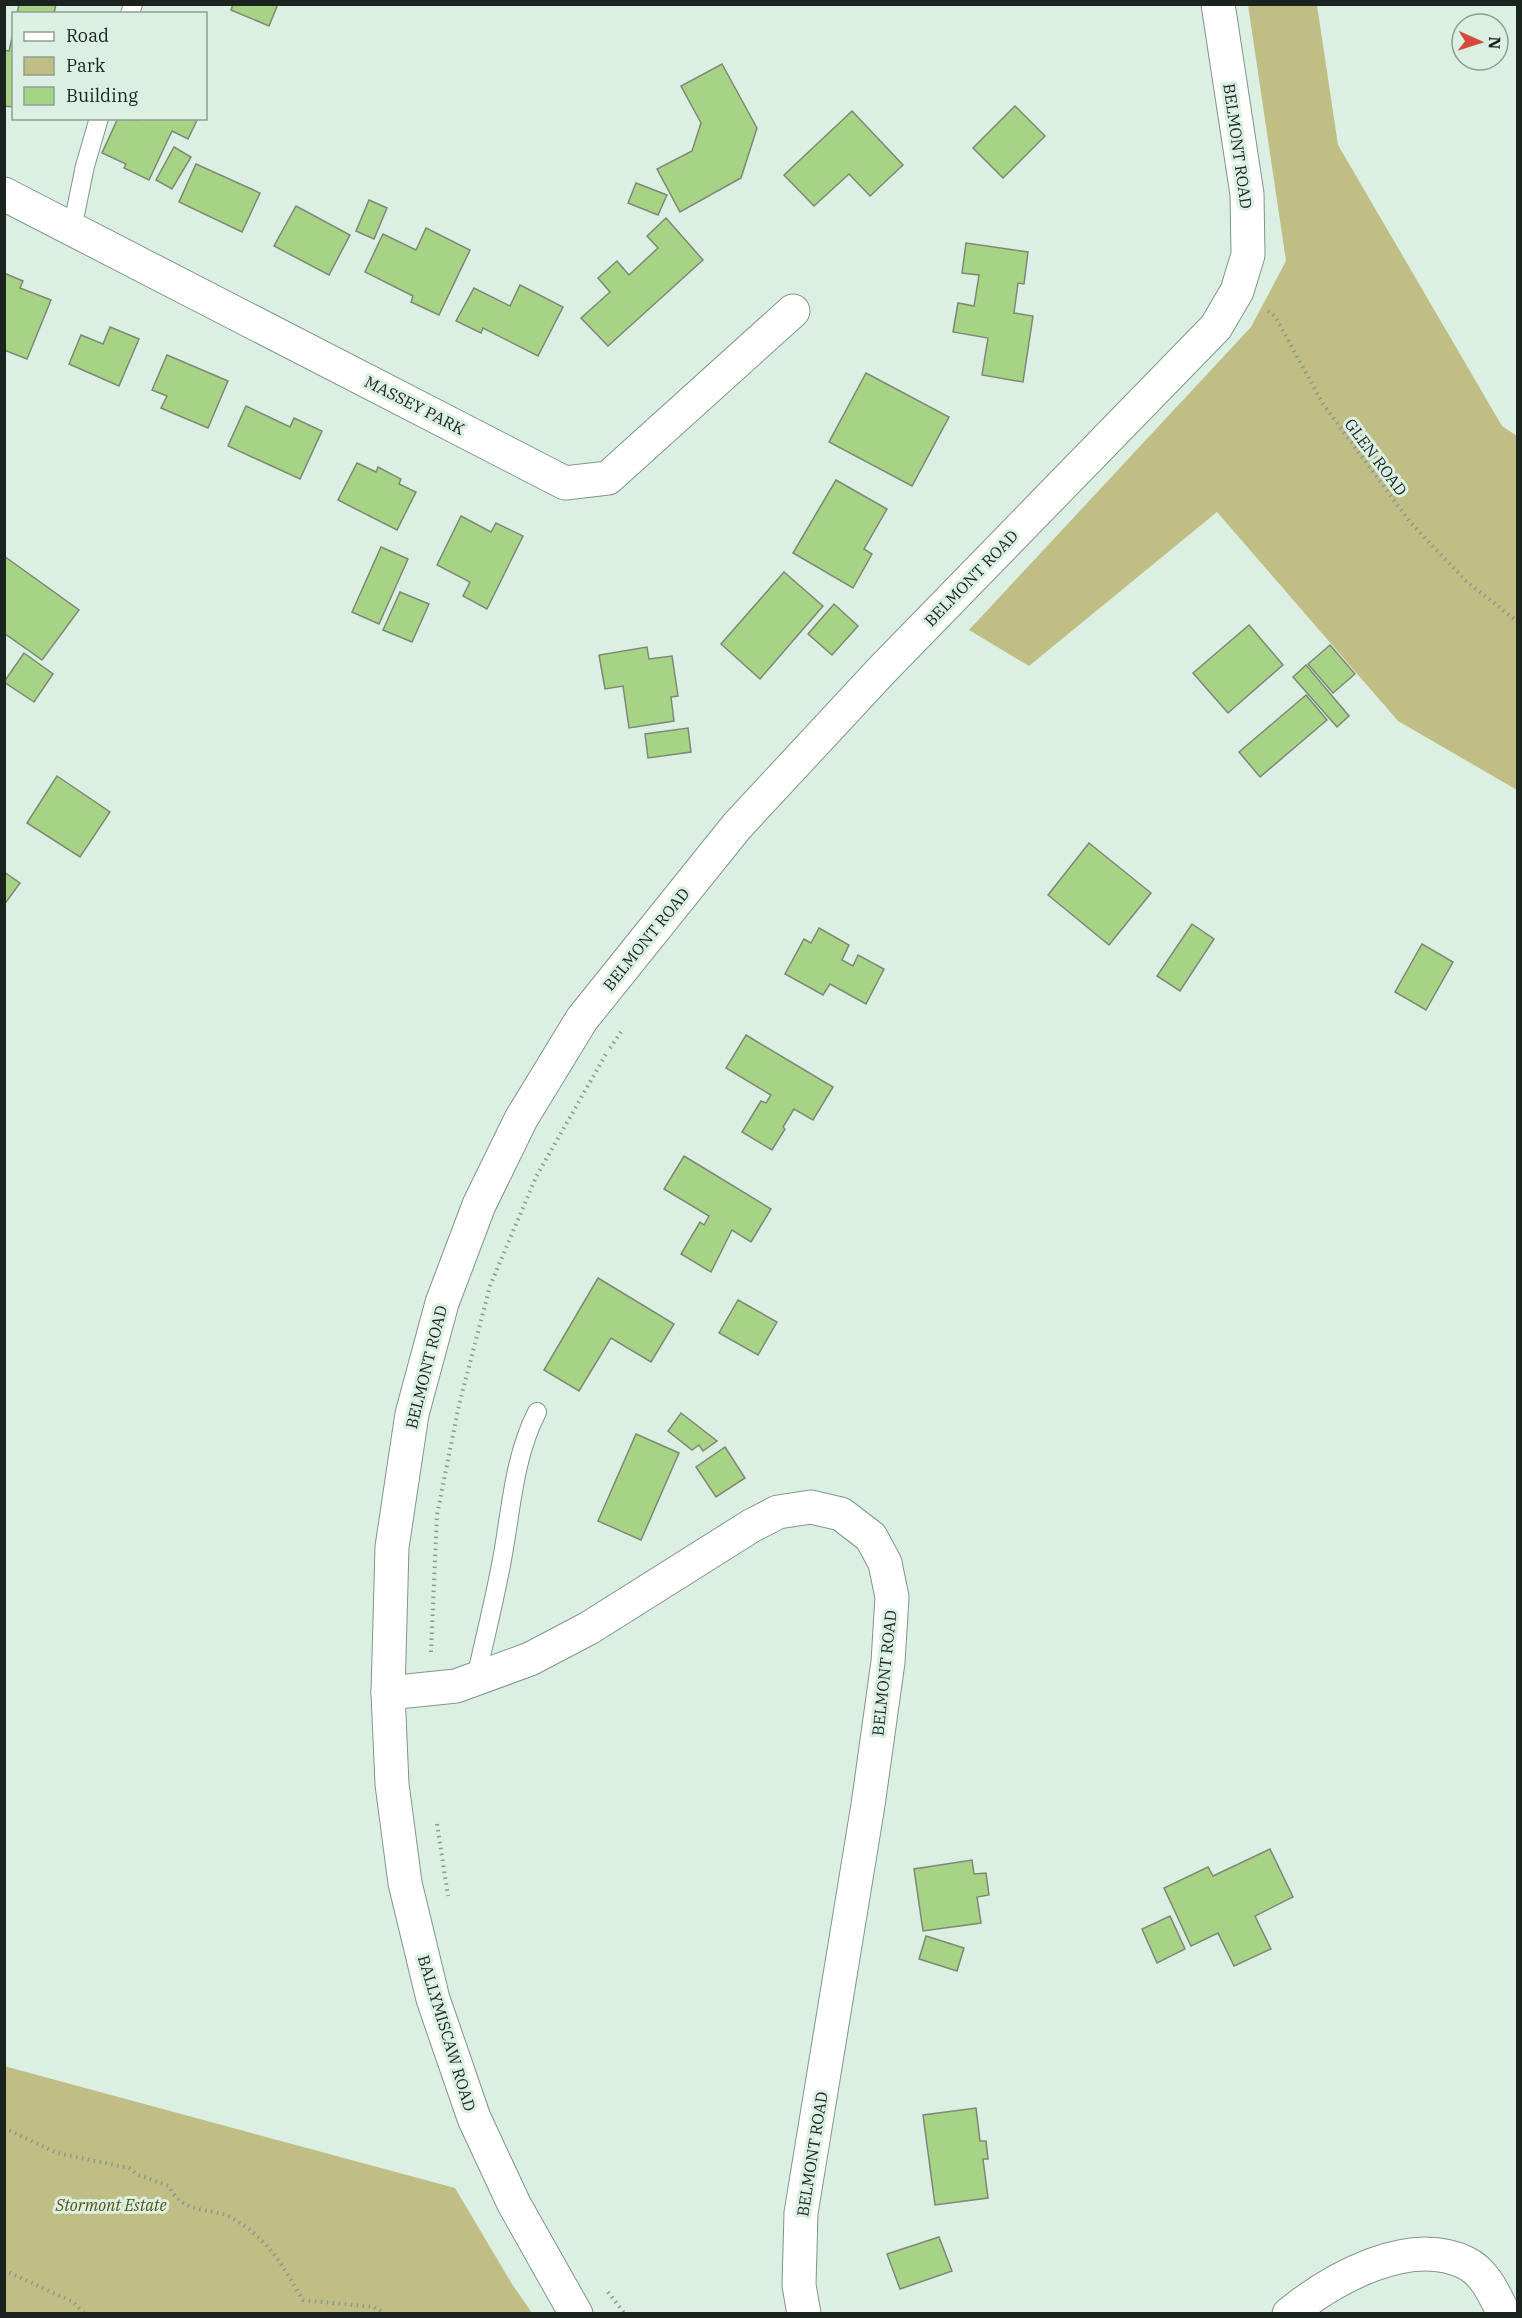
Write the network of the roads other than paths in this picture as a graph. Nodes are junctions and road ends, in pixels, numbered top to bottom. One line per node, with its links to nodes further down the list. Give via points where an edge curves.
1 (1218, 4): 8 (main road, BELMONT ROAD, via 1247,194 1248,255 1237,291 1216,327 882,670 737,826 582,1019 520,1119 479,1205 442,1303 412,1414 392,1547)
2 (98, 120): 4 (lane)
3 (4, 195): 4 (main road, MASSEY PARK)
4 (72, 230): 5 (main road, MASSEY PARK, via 565,483 608,478)
5 (793, 311)
6 (537, 1412): 7 (lane, via 528,1429 510,1503 501,1568)
7 (476, 1678): 8 (main road, BELMONT ROAD, via 456,1686); 10 (main road, BELMONT ROAD, via 530,1659 589,1628 778,1512 811,1507 841,1515 871,1537 885,1563 892,1597 888,1662 801,2213 799,2285)
8 (388, 1693): 9 (main road, BALLYMISCAW ROAD, via 392,1784 405,1883 433,1999 474,2118 514,2204)
9 (576, 2313)
10 (804, 2313)
11 (1288, 2313): 12 (main road, via 1356,2271 1398,2257 1439,2255 1467,2264 1489,2285)
12 (1504, 2313)

